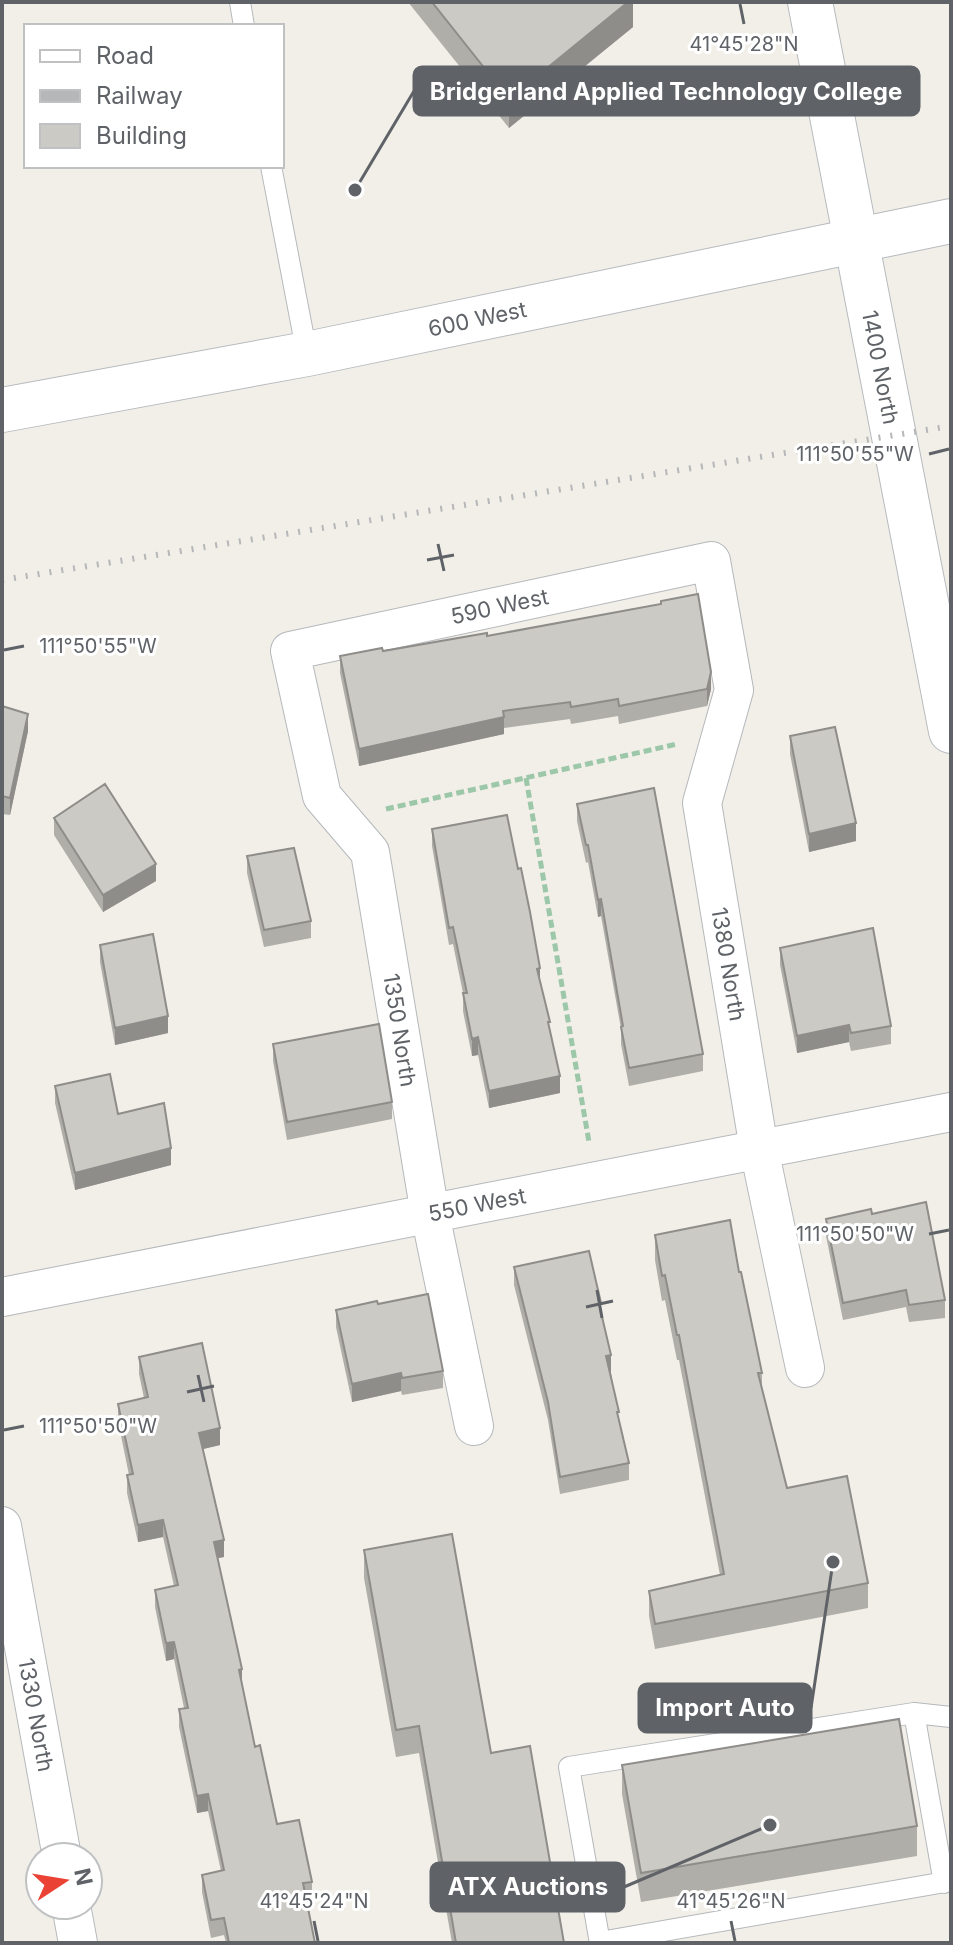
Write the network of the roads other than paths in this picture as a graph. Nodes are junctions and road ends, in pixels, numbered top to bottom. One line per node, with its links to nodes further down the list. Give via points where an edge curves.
1 (240, 2): 3 (lane)
2 (810, 2): 6 (main road, 1400 North)
3 (244, 24)
4 (271, 168): 7 (lane)
5 (951, 221): 6 (main road, 600 West)
6 (857, 239): 7 (main road, 600 West); 11 (main road, 1400 North)
7 (307, 354): 8 (main road, 600 West)
8 (2, 410)
9 (711, 561): 10 (street, 590 West); 13 (street, 1380 North, via 734,690 702,803)
10 (290, 651): 14 (street, 1350 North, via 322,796 370,852)
11 (951, 731)
12 (951, 1112): 13 (street, 550 West)
13 (759, 1149): 14 (street, 550 West); 16 (street, 1380 North)
14 (430, 1214): 15 (street, 550 West); 17 (street, 1350 North)
15 (2, 1297)
16 (805, 1368)
17 (474, 1426)
18 (2, 1526): 21 (street, 1330 North)
19 (914, 1713): 20 (lane); 22 (lane); 25 (lane, via 569,1767)
20 (951, 1717)
21 (59, 1841)
22 (948, 1882): 25 (lane)
23 (74, 1921): 24 (street)
24 (78, 1943)
25 (600, 1943)

